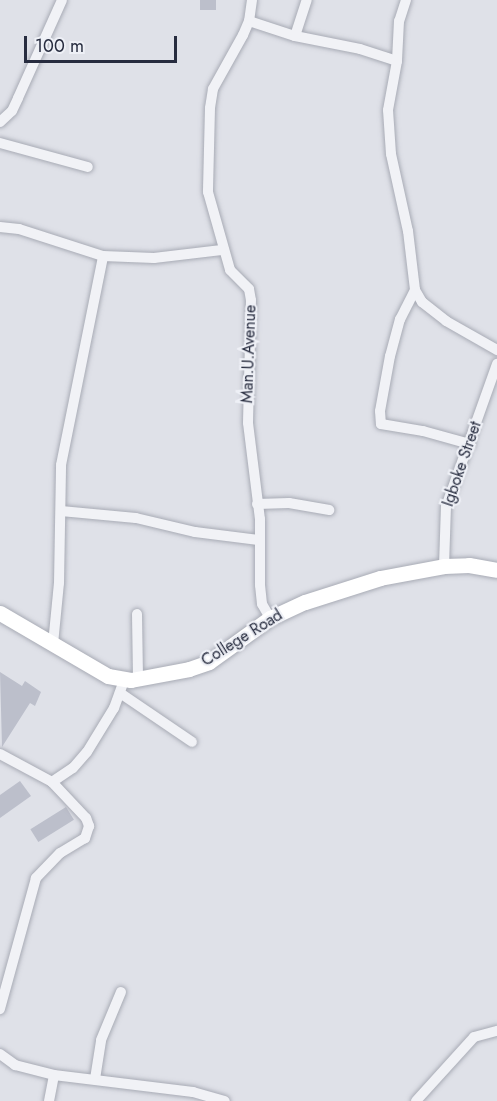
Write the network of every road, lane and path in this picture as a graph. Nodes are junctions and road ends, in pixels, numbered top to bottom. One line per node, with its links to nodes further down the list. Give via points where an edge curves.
1 (62, 0): 8 (street, via 12,111)
2 (252, 0): 5 (street, Man.U.Avenue)
3 (307, 0): 6 (street)
4 (406, 0): 7 (street, via 399,21)
5 (249, 21): 6 (street); 12 (street, Man.U.Avenue, via 213,89 210,108 208,192)
6 (295, 36): 7 (street)
7 (397, 61): 14 (street, via 388,110 391,154 408,231)
8 (0, 122)
9 (0, 142): 10 (street)
10 (88, 167)
11 (0, 227): 13 (street, via 19,229)
12 (222, 250): 13 (street, via 154,258); 18 (street, Man.U.Avenue, via 230,270 249,289 251,300 248,423)
13 (103, 256): 20 (street, via 61,465)
14 (415, 290): 15 (street, via 422,302 446,321); 17 (street, via 400,319 390,356 381,424)
15 (497, 350)
16 (497, 364): 17 (street, Igboke Street)
17 (470, 444): 22 (street, Igboke Street, via 446,507)
18 (257, 504): 19 (street, via 289,503); 21 (street, Man.U.Avenue)
19 (329, 510)
20 (61, 511): 21 (street, via 136,518 195,532); 27 (street)
21 (258, 540): 26 (street, Man.U.Avenue, via 262,604)
22 (444, 566): 23 (main road, College Road); 26 (main road, College Road, via 380,578 305,602)
23 (497, 570)
24 (0, 613): 27 (main road)
25 (137, 614): 28 (street)
26 (270, 618): 28 (main road, College Road, via 209,662)
27 (53, 644): 28 (main road)
28 (128, 684): 29 (street); 31 (street, via 87,752 73,768)
29 (192, 742)
30 (0, 754): 31 (street)
31 (52, 782): 33 (street, via 89,826 86,838 60,853 36,878)
32 (121, 992): 37 (street, via 101,1040)
33 (0, 1009)
34 (497, 1031): 40 (street, via 474,1037)
35 (0, 1054): 36 (street, via 15,1065)
36 (54, 1075): 37 (street); 38 (street)
37 (95, 1079): 39 (street, via 193,1092)
38 (49, 1101)
39 (225, 1101)
40 (416, 1101)

